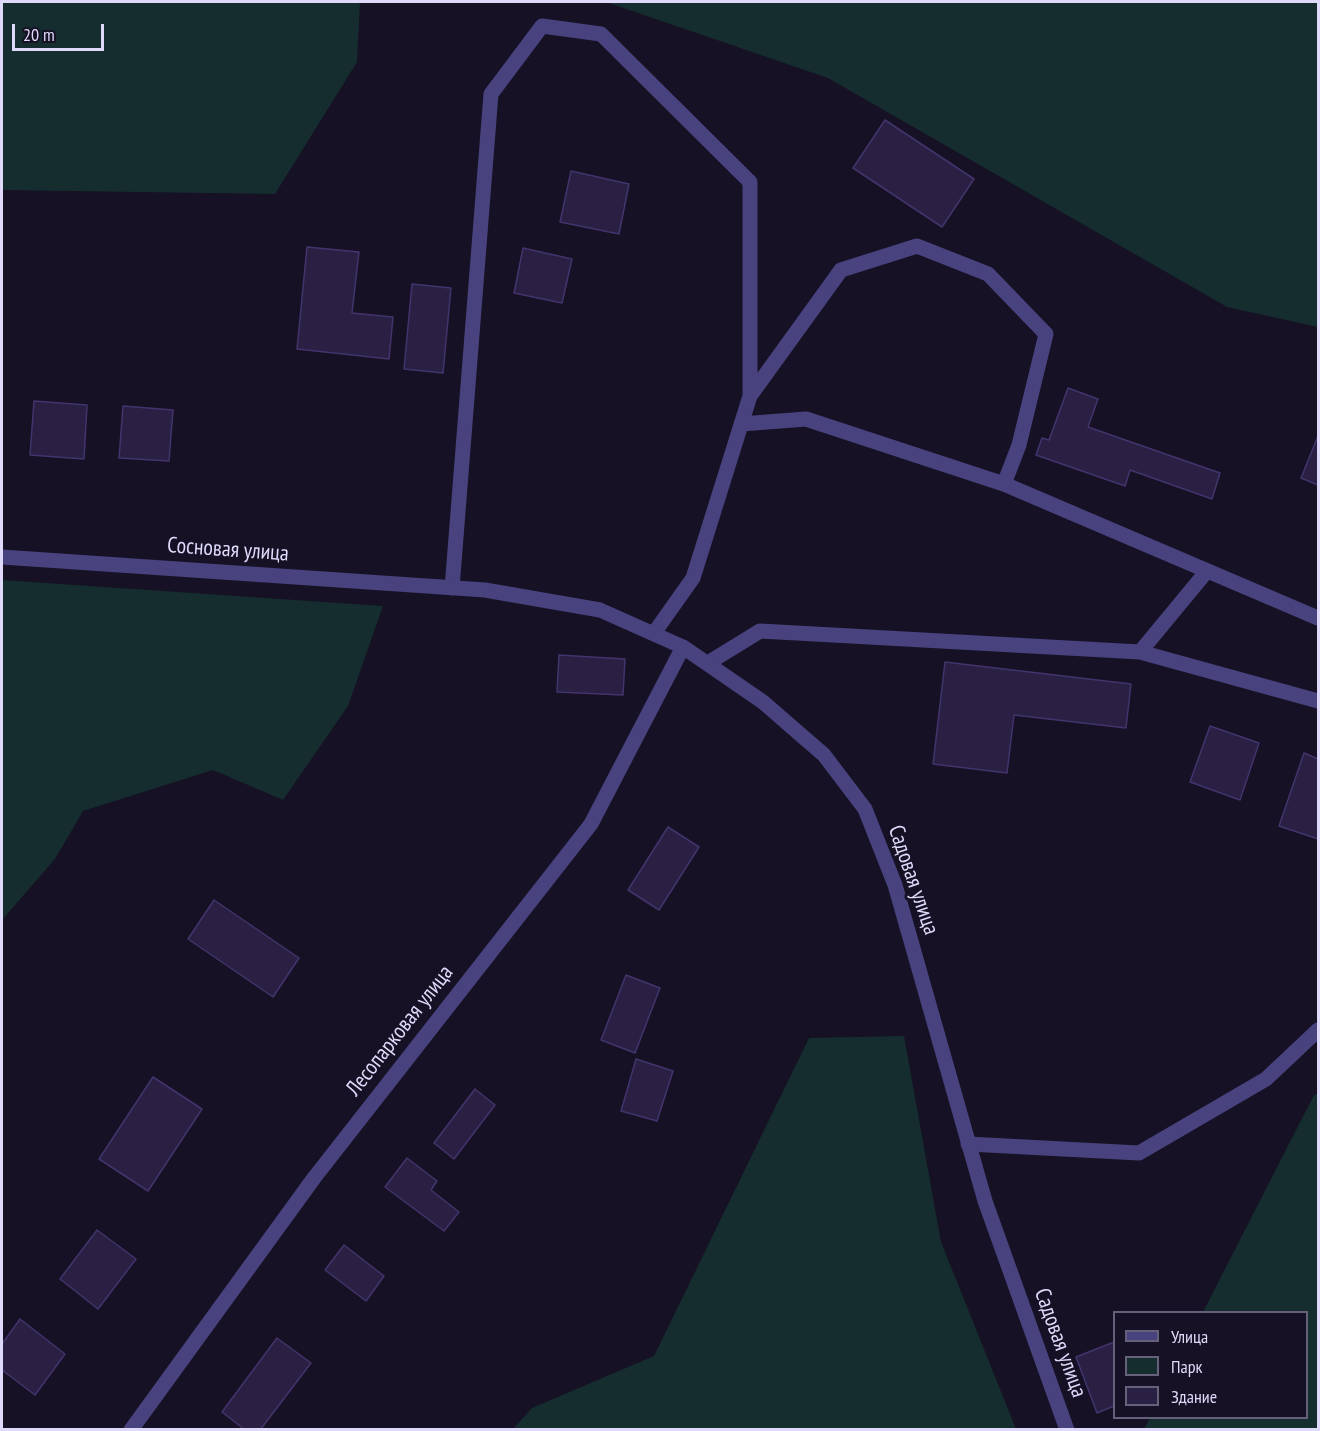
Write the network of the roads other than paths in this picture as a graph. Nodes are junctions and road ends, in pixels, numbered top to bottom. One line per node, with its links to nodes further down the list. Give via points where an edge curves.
1 (750, 396): 2 (street); 3 (street, via 841,270 917,246 988,274 1046,334 1019,445); 6 (street, via 750,182 601,34 542,26 492,94)
2 (741, 424): 3 (street, via 806,419); 8 (street, via 693,578)
3 (1004, 484): 5 (street)
4 (2, 557): 6 (street, Сосновая улица)
5 (1207, 571): 7 (street); 10 (street)
6 (452, 588): 8 (street, Садовая улица, via 600,609)
7 (1318, 618)
8 (654, 633): 9 (street, Садовая улица)
9 (683, 647): 11 (street, Садовая улица); 15 (street, Лесопарковая улица, via 591,824 314,1178)
10 (1140, 652): 11 (street, via 760,631); 12 (street)
11 (708, 663): 14 (street, Садовая улица, via 764,702 824,754 865,809 895,885)
12 (1318, 700)
13 (1318, 1030): 14 (street, via 1266,1079 1140,1153)
14 (968, 1144): 16 (street, Садовая улица, via 984,1201)
15 (130, 1430)
16 (1068, 1430)

